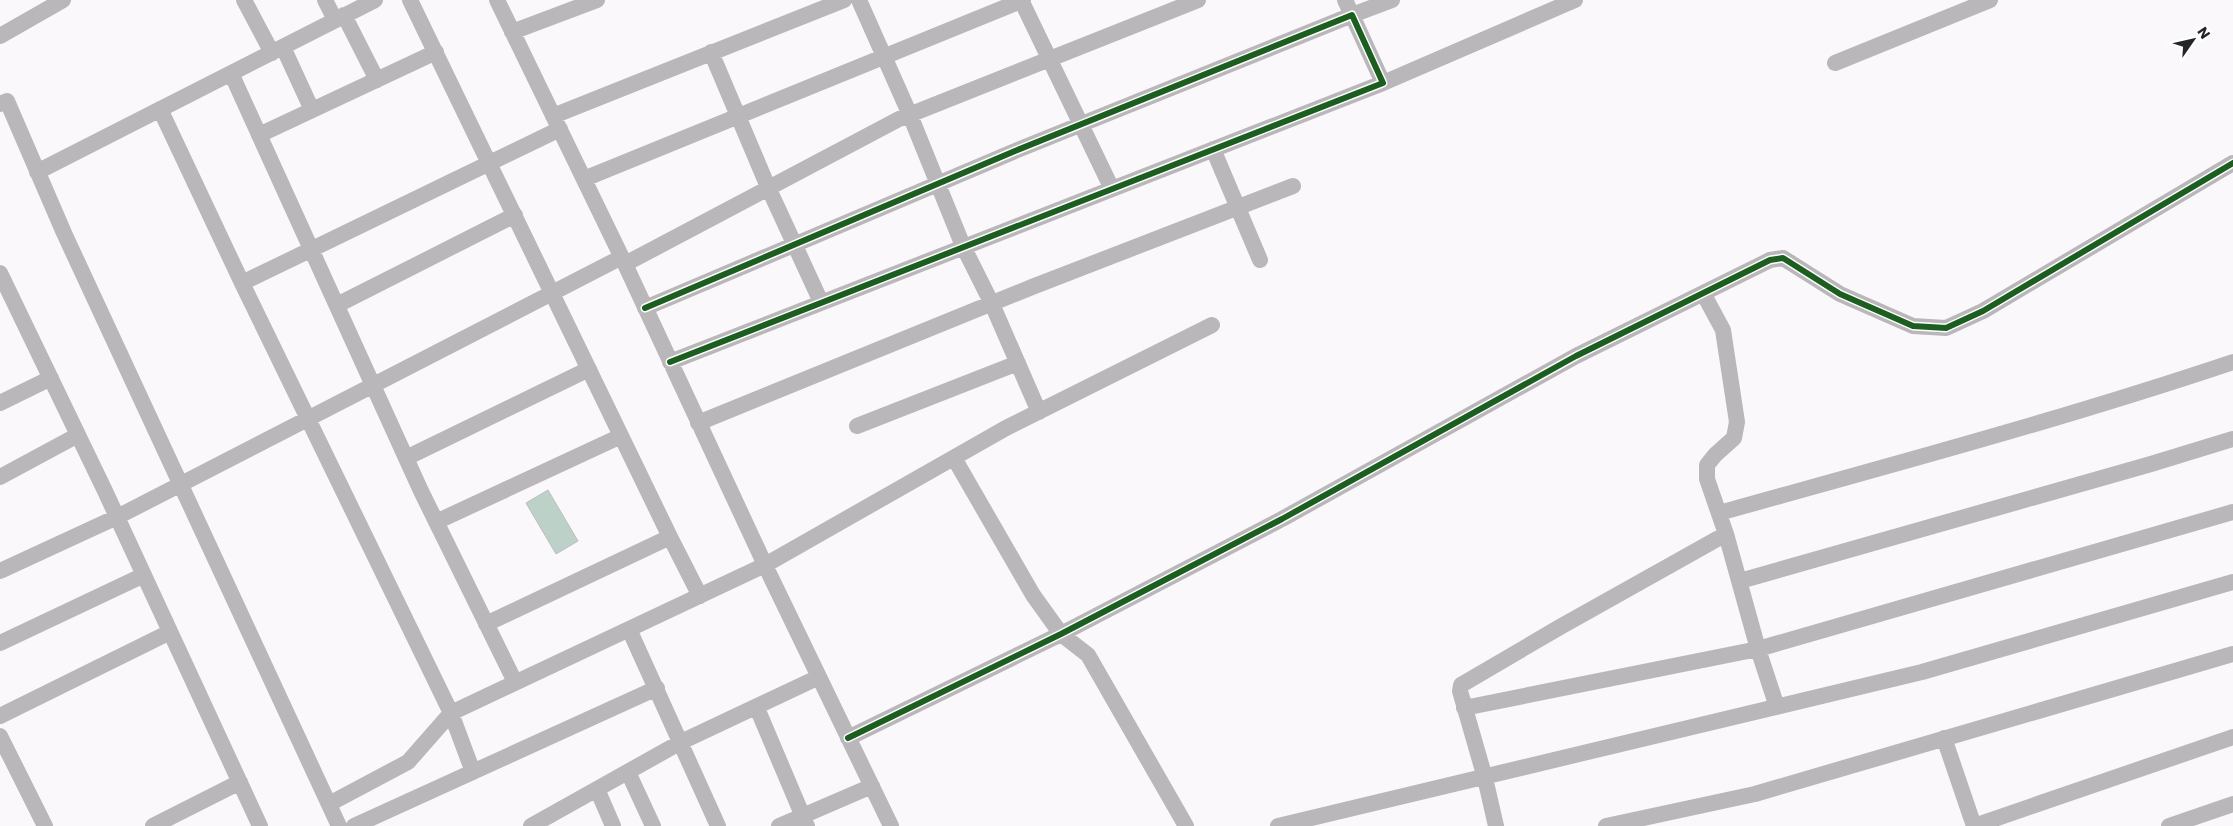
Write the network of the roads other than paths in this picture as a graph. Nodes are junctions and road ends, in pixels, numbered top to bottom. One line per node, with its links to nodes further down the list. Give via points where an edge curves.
1 (63, 0): 19 (street)
2 (244, 0): 20 (street)
3 (324, 0): 17 (street)
4 (375, 0): 17 (street)
5 (410, 0): 21 (street)
6 (497, 0): 18 (street)
7 (597, 0): 18 (street)
8 (844, 0): 22 (street)
9 (859, 0): 23 (street)
10 (1022, 0): 23 (street); 24 (street)
11 (1198, 0): 24 (street)
12 (1345, 0): 16 (street)
13 (1392, 0): 16 (street)
14 (1575, 0): 28 (street)
15 (1990, 0): 25 (street)
16 (1352, 15): 28 (street); 35 (street)
17 (340, 18): 20 (street); 27 (street)
18 (512, 32): 34 (street)
19 (0, 36)
20 (277, 50): 26 (street); 31 (street)
21 (436, 52): 27 (street); 38 (street)
22 (710, 52): 33 (street); 34 (street)
23 (884, 57): 32 (street); 33 (street)
24 (1050, 59): 32 (street); 35 (street)
25 (1835, 62)
26 (231, 73): 30 (street); 36 (street)
27 (377, 80): 31 (street)
28 (1383, 83): 37 (street)
29 (0, 104): 40 (street, via 7,101)
30 (160, 109): 40 (street); 54 (street)
31 (312, 110): 36 (street)
32 (910, 115): 42 (street); 44 (street)
33 (738, 116): 41 (street); 44 (street)
34 (557, 122): 38 (street); 41 (street)
35 (1081, 124): 42 (street); 45 (street)
36 (259, 135): 50 (street)
37 (1213, 149): 45 (street); 46 (street)
38 (490, 163): 47 (street); 50 (street)
39 (2233, 163): 56 (street, via 1983,311 1946,328 1913,326 1840,294 1783,258 1770,260)
40 (37, 172): 79 (street)
41 (584, 179): 51 (street)
42 (937, 184): 48 (street); 49 (street)
43 (1292, 186): 46 (street)
44 (768, 187): 48 (street); 51 (street)
45 (1112, 189): 49 (street)
46 (1238, 207): 52 (street); 58 (street)
47 (515, 215): 55 (street); 59 (street)
48 (794, 245): 57 (street); 60 (street)
49 (963, 246): 57 (street); 58 (street)
50 (311, 250): 54 (street); 59 (street)
51 (623, 260): 55 (street); 60 (street)
52 (1260, 260)
53 (0, 273): 66 (street)
54 (242, 283): 70 (street)
55 (552, 292): 65 (street); 67 (street)
56 (1703, 293): 81 (street, via 1724,330 1737,422 1734,438 1707,465 1707,479); 95 (street, via 1576,356 1282,519)
57 (821, 302): 62 (street)
58 (992, 304): 64 (street); 71 (street)
59 (337, 305): 67 (street)
60 (645, 308): 62 (street)
61 (1212, 325): 69 (street)
62 (670, 362): 71 (street)
63 (2233, 362): 81 (street, via 2014,431)
64 (1018, 363): 69 (street); 72 (street)
65 (589, 369): 74 (street); 76 (street)
66 (51, 378): 68 (street); 73 (street)
67 (373, 385): 70 (street); 76 (street)
68 (0, 403)
69 (1038, 412): 77 (street)
70 (308, 418): 79 (street); 105 (street)
71 (698, 423): 86 (street)
72 (857, 426)
73 (78, 435): 78 (street); 82 (street)
74 (621, 436): 83 (street); 85 (street)
75 (2233, 439): 89 (street)
76 (406, 458): 83 (street)
77 (954, 458): 86 (street); 95 (street, via 1032,595)
78 (0, 477)
79 (180, 484): 82 (street); 118 (street)
80 (2233, 512): 97 (street)
81 (1719, 513): 84 (street)
82 (117, 517): 87 (street); 88 (street)
83 (436, 522): 92 (street)
84 (1726, 534): 89 (street); 104 (street, via 1461,685)
85 (670, 537): 91 (street); 92 (street)
86 (765, 565): 91 (street); 99 (street)
87 (0, 571)
88 (144, 575): 94 (street); 96 (street)
89 (1740, 581): 97 (street)
90 (2233, 582): 102 (street, via 1922,672)
91 (700, 596): 93 (street)
92 (486, 624): 100 (street)
93 (629, 629): 100 (street); 101 (street)
94 (170, 632): 106 (street); 115 (street)
95 (1061, 634): 109 (street); 132 (street, via 1088,655)
96 (0, 643)
97 (1758, 648): 102 (street); 104 (street)
98 (2233, 654): 110 (street)
99 (819, 677): 103 (street); 109 (street)
100 (515, 682): 105 (street)
101 (657, 688): 111 (street); 112 (street)
102 (1777, 707): 114 (street)
103 (757, 708): 111 (street); 120 (street)
104 (1464, 708): 114 (street)
105 (451, 713): 112 (street); 118 (street, via 408,762)
106 (0, 716)
107 (0, 736): 121 (street)
108 (2233, 737): 136 (street)
109 (848, 738): 116 (street)
110 (1944, 738): 135 (street, via 1755,794); 136 (street)
111 (681, 742): 113 (street); 129 (street)
112 (473, 772): 125 (street)
113 (628, 772): 117 (street); 128 (street)
114 (1485, 778): 133 (street); 134 (street)
115 (240, 782): 122 (street); 123 (street)
116 (872, 786): 120 (street); 131 (street)
117 (597, 789): 126 (street); 127 (street)
118 (329, 804): 124 (street)
119 (2233, 804): 137 (street)
120 (805, 821): 130 (street)
121 (45, 826)
122 (153, 826)
123 (260, 826)
124 (339, 826)
125 (354, 826)
126 (531, 826)
127 (613, 826)
128 (653, 826)
129 (718, 826)
130 (779, 826)
131 (891, 826)
132 (1186, 826)
133 (1278, 826)
134 (1496, 826)
135 (1606, 826)
136 (1974, 826)
137 (2169, 826)

